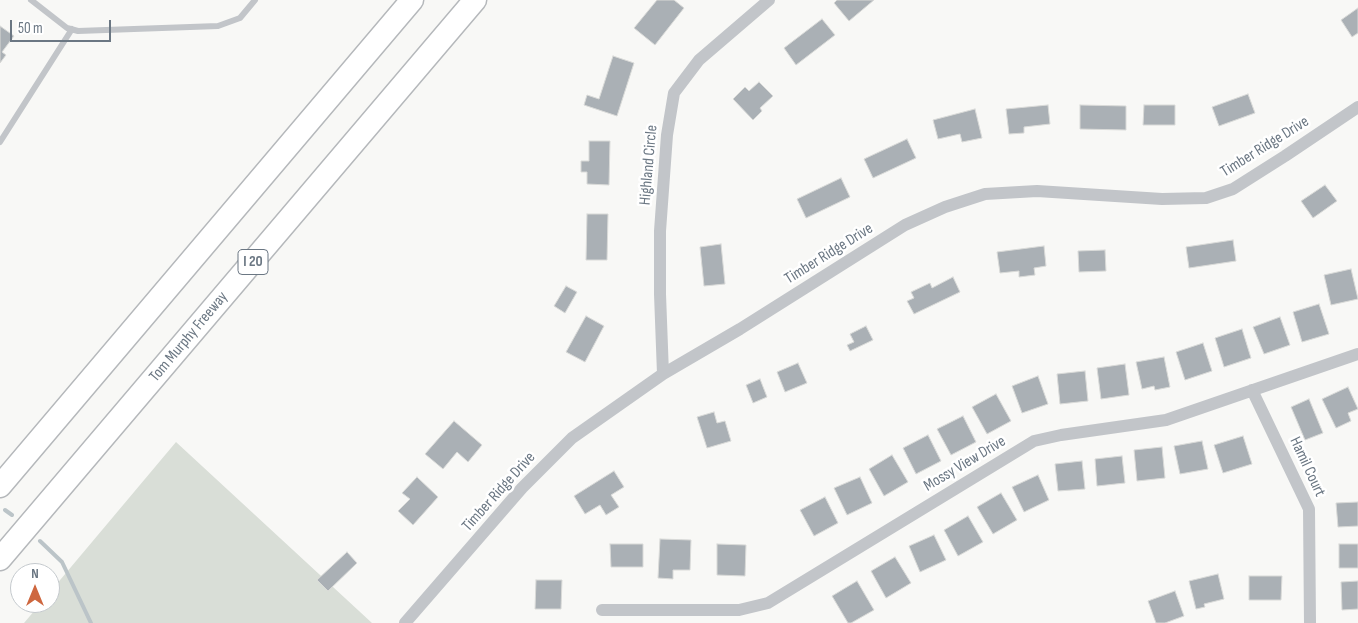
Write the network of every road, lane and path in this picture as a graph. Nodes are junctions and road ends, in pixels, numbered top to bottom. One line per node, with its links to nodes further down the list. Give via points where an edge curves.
1 (31, 0): 6 (lane)
2 (255, 0): 6 (lane, via 240,18 218,26)
3 (412, 0): 12 (highway)
4 (475, 0): 13 (highway, Tom Murphy Freeway / I 20)
5 (769, 0): 10 (street, Highland Circle, via 699,60 674,93 667,135 660,232)
6 (72, 29): 8 (lane)
7 (1358, 107): 10 (street, Timber Ridge Drive, via 1233,189 1206,198 1162,199 1037,191 985,194 945,207 905,225)
8 (0, 142)
9 (1358, 354): 11 (street, Mossy View Drive)
10 (663, 374): 15 (street, Timber Ridge Drive, via 572,438 522,488)
11 (1252, 390): 14 (street, Mossy View Drive, via 1166,420 1034,441 768,603 739,610); 16 (street, Hamil Court, via 1309,509)
12 (0, 486)
13 (0, 559)
14 (602, 610)
15 (405, 623)
16 (1310, 623)

